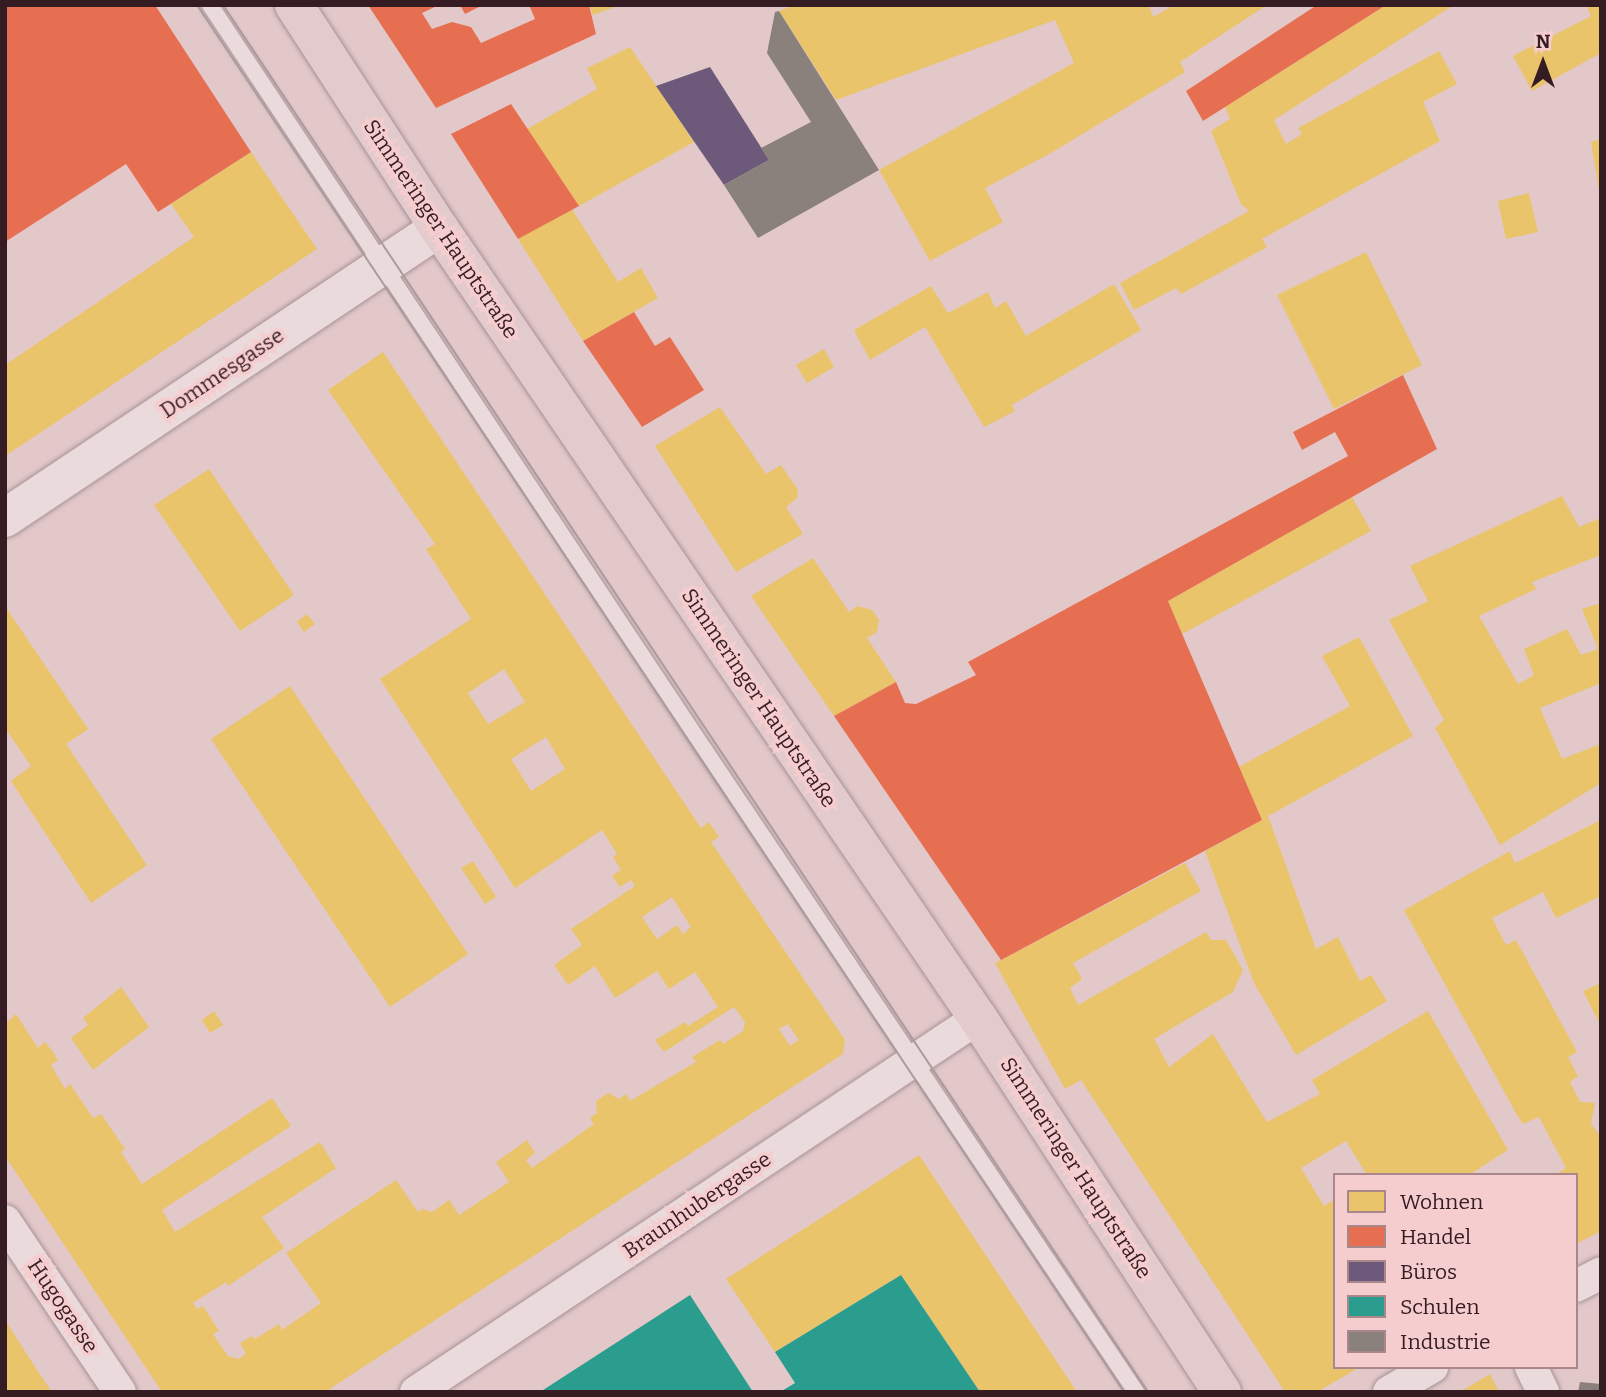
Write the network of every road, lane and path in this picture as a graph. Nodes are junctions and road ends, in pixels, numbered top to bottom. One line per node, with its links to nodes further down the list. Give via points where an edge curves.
1 (210, 5): 4 (lane)
2 (294, 5): 3 (main road, Simmeringer Hauptstraße)
3 (439, 228): 4 (street, Dommesgasse); 6 (main road, Simmeringer Hauptstraße)
4 (384, 265): 5 (street, Dommesgasse); 7 (lane)
5 (5, 518)
6 (978, 1018): 7 (street, Braunhubergasse); 16 (main road, Simmeringer Hauptstraße)
7 (914, 1060): 14 (street, Braunhubergasse); 15 (lane)
8 (5, 1221): 13 (street, Hugogasse)
9 (1601, 1272): 10 (street)
10 (1578, 1285)
11 (1429, 1369): 17 (street)
12 (1532, 1369): 18 (street)
13 (120, 1392)
14 (416, 1392)
15 (1136, 1392)
16 (1222, 1392)
17 (1389, 1392)
18 (1543, 1392)

